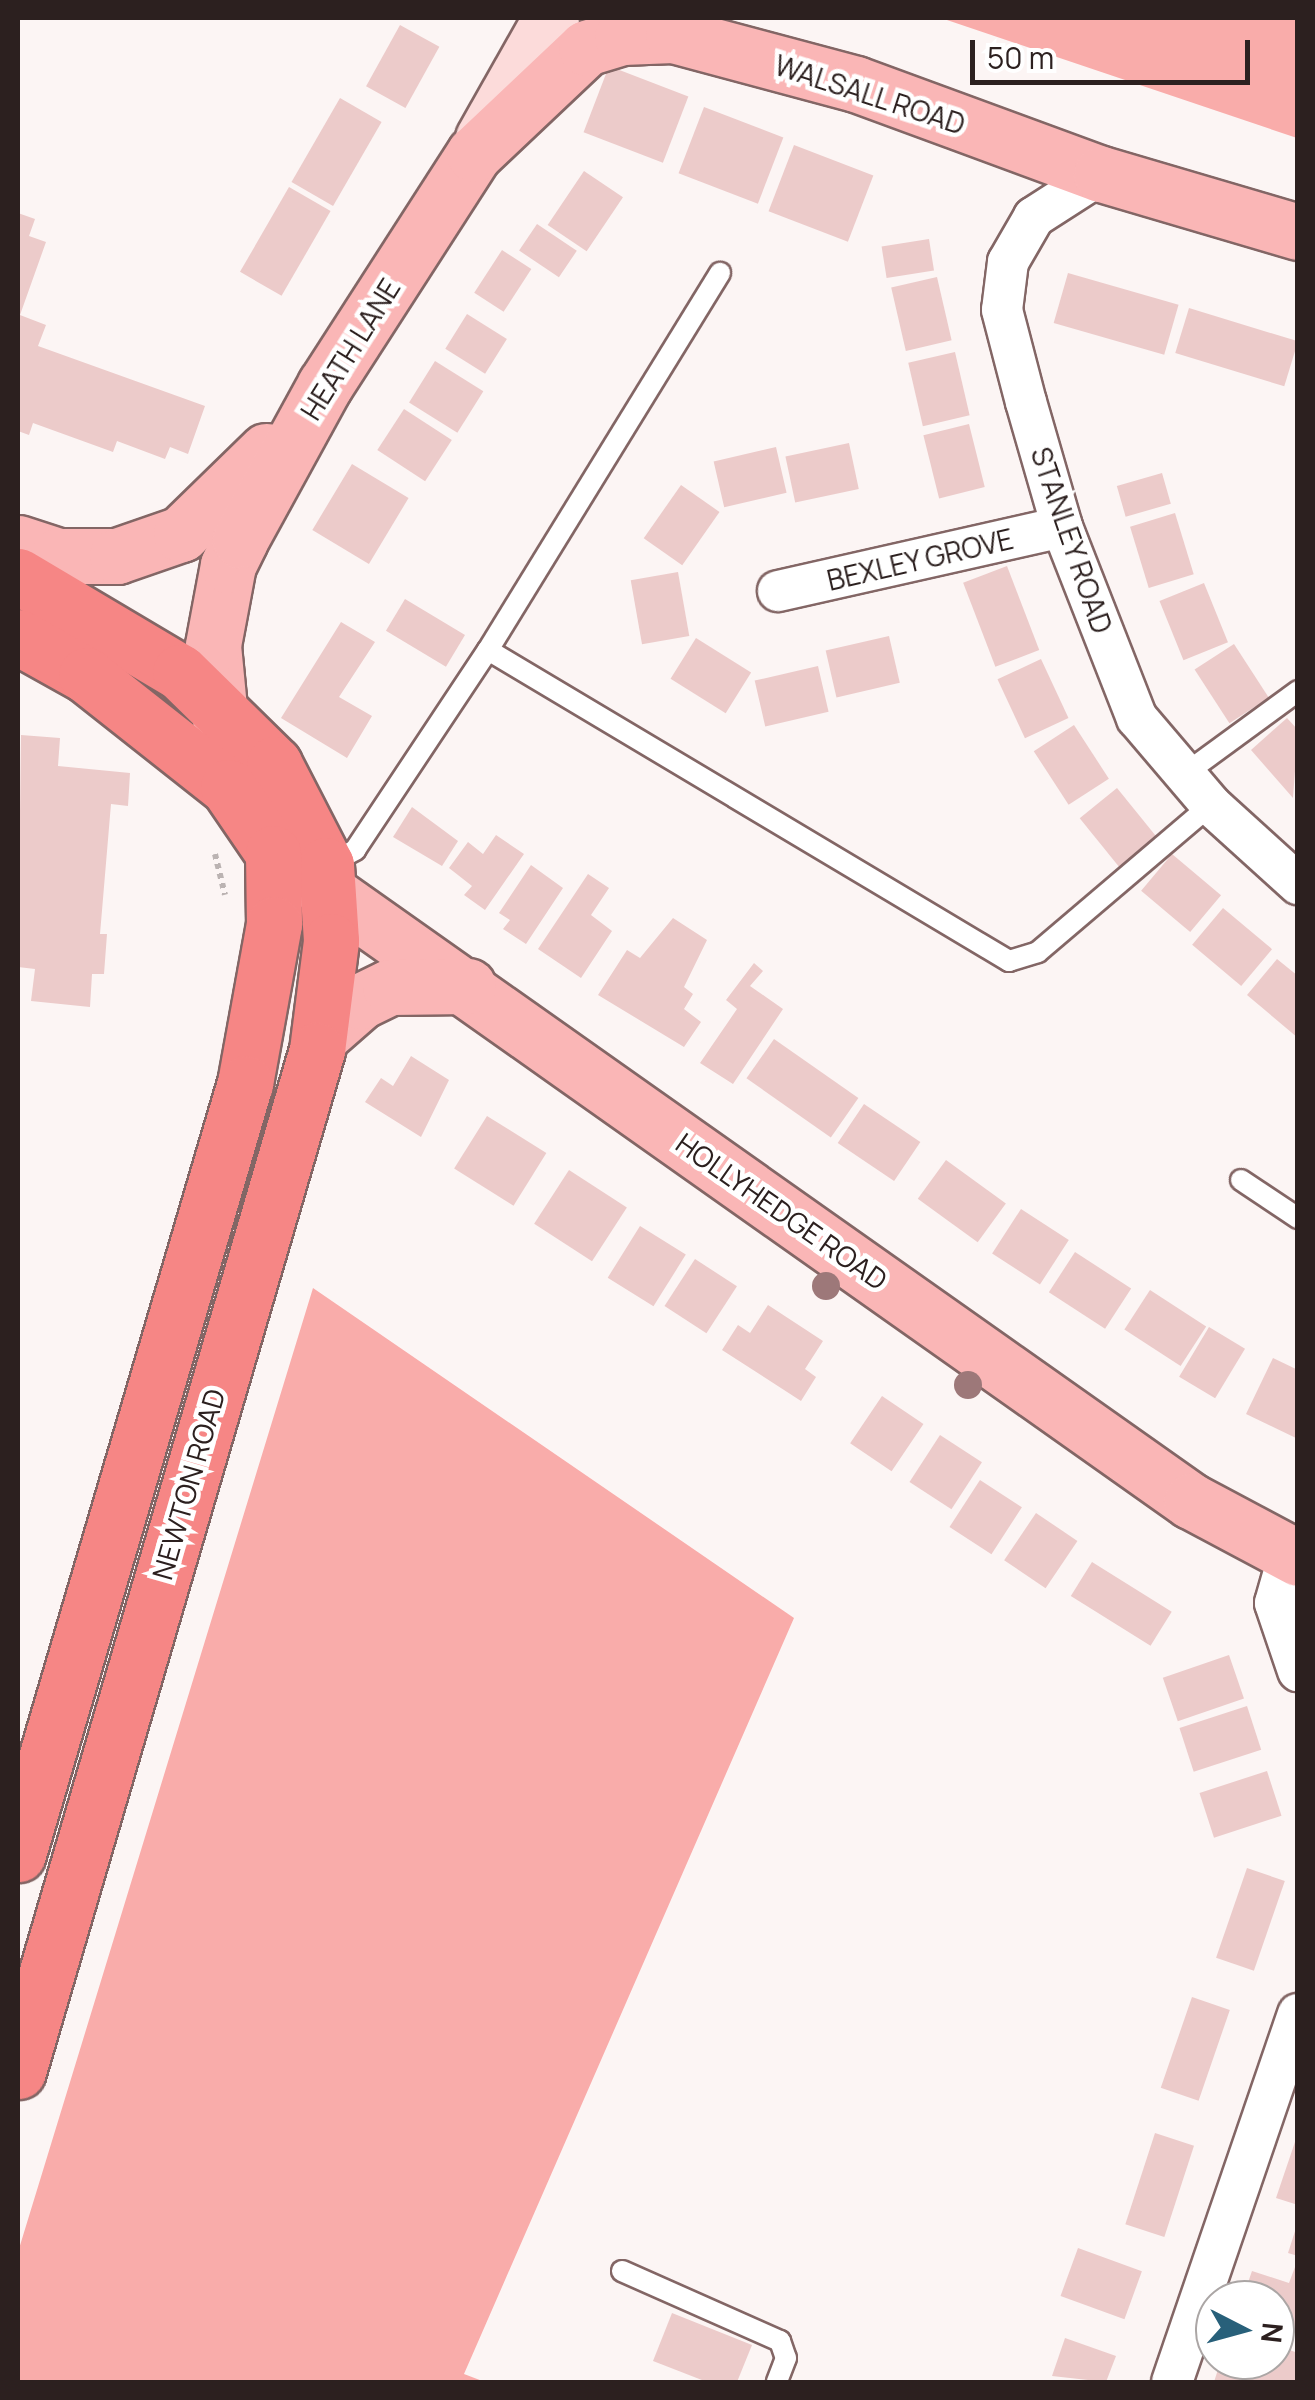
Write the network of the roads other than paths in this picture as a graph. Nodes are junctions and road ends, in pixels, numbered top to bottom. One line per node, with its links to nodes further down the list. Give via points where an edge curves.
1 (551, 18): 4 (main road, HEATH LANE)
2 (713, 18): 3 (main road)
3 (856, 84): 4 (main road, WALSALL ROAD, via 673,34 622,36 586,48 545,80); 5 (main road, WALSALL ROAD)
4 (474, 154): 8 (main road, HEATH LANE)
5 (1101, 174): 6 (main road, WALSALL ROAD); 9 (street, STANLEY ROAD, via 1034,217 1008,262 1002,310)
6 (1298, 232)
7 (720, 273): 14 (lane)
8 (325, 385): 10 (main road, via 226,496 180,534 117,556 58,556); 16 (main road, HEATH LANE, via 228,565 213,645)
9 (1062, 528): 12 (street, BEXLEY GROVE); 17 (street, STANLEY ROAD, via 1137,718)
10 (18, 543)
11 (18, 576): 16 (highway, via 142,645)
12 (778, 591)
13 (18, 637): 18 (highway, via 86,675)
14 (488, 650): 19 (lane, via 1008,961 1038,952); 21 (lane, via 355,850)
15 (1298, 691): 17 (lane)
16 (216, 703): 18 (main road, HEATH LANE); 21 (highway, via 274,764)
17 (1186, 773): 19 (street, STANLEY ROAD)
18 (228, 787): 20 (highway)
19 (1211, 805): 22 (street, STANLEY ROAD)
20 (273, 853): 21 (main road, HOLLYHEDGE ROAD); 29 (highway, NEWTON ROAD, via 270,961 249,1068)
21 (327, 878): 23 (main road, HOLLYHEDGE ROAD); 24 (highway, NEWTON ROAD)
22 (1298, 884)
23 (468, 986): 24 (main road, via 390,987); 27 (main road, HOLLYHEDGE ROAD, via 1191,1501)
24 (322, 1034): 31 (highway, NEWTON ROAD)
25 (1240, 1180): 26 (lane)
26 (1298, 1218)
27 (1293, 1556): 28 (street, via 1275,1603)
28 (1298, 1671)
29 (18, 1854)
30 (1298, 2014): 34 (street)
31 (18, 2071)
32 (622, 2271): 33 (lane, via 780,2341 786,2358)
33 (777, 2382)
34 (1172, 2382)

